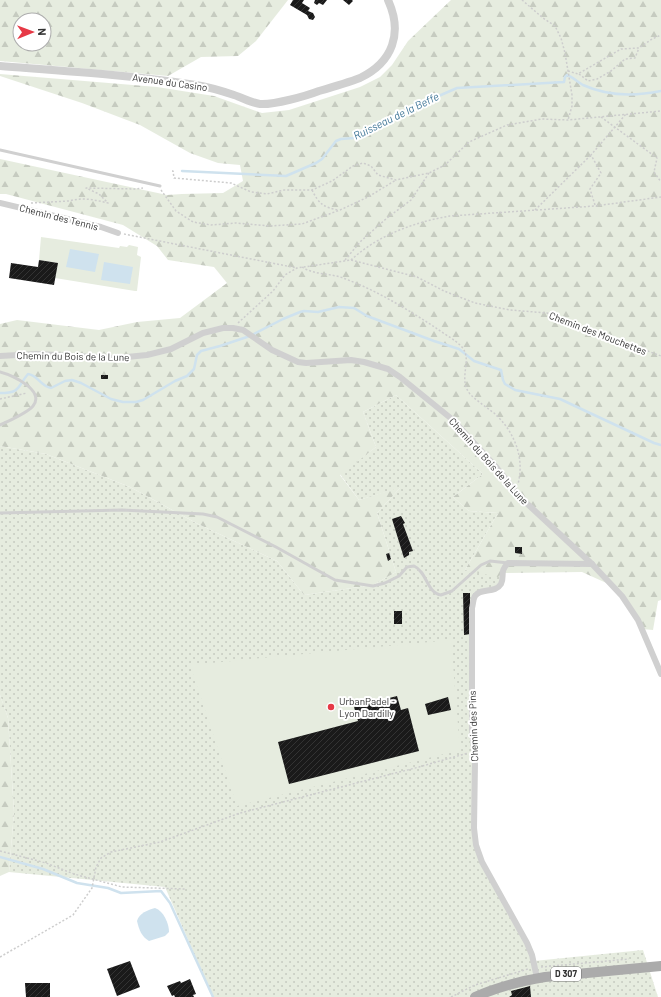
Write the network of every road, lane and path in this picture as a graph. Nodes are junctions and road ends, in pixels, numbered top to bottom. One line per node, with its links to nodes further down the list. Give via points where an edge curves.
1 (388, 0): 5 (street, Avenue du Casino, via 396,25 394,43 386,59 359,78 315,93 269,103 260,104 198,85 127,76)
2 (522, 0): 6 (path, via 554,26 566,53)
3 (661, 35): 4 (path)
4 (640, 48): 7 (path, via 621,49); 7 (path, via 635,58 625,59 597,80 588,81)
5 (0, 66)
6 (568, 71): 7 (path); 11 (path, via 572,95)
7 (578, 74)
8 (661, 111): 9 (path)
9 (626, 114): 10 (path); 12 (path)
10 (601, 116): 11 (path); 12 (path)
11 (568, 120): 16 (path, via 542,119 507,125 469,142 445,165)
12 (615, 127): 14 (path); 18 (path, via 657,158 654,172)
13 (0, 150): 19 (lane)
14 (591, 155): 25 (path, via 601,172 590,189); 27 (path)
15 (172, 171): 21 (path, via 174,178 230,184 251,192 267,194 284,190)
16 (429, 173): 17 (path); 30 (path, via 411,200 366,237)
17 (396, 180): 21 (path, via 378,175 371,166 363,163 353,166 332,181); 26 (path)
18 (661, 182)
19 (159, 186): 26 (path, via 176,210 193,222 211,226 236,223 270,226 302,224)
20 (143, 188): 24 (path, via 86,188 99,194 108,203 75,199)
21 (312, 190): 26 (path, via 320,203)
22 (661, 196): 25 (path)
23 (0, 203): 28 (street, Chemin des Tennis)
24 (31, 203)
25 (595, 206): 27 (path)
26 (340, 210)
27 (536, 210): 29 (path, via 434,219 402,228 361,251)
28 (118, 233): 32 (path)
29 (351, 260): 30 (path, Chemin des Mouchettes); 35 (path, Chemin des Mouchettes, via 417,277 444,292 475,303 548,314)
30 (344, 261): 31 (path, Chemin des Mouchettes)
31 (302, 267): 32 (path, Chemin des Mouchettes); 40 (path, via 361,285 415,314 462,347 467,357 464,383 469,392 501,420 515,441 520,468 519,482)
32 (297, 268): 33 (path, Chemin des Mouchettes, via 285,275 273,291)
33 (232, 328): 34 (street, Chemin du Bois de la Lune, via 203,332 167,350 147,356); 40 (street, Chemin du Bois de la Lune, via 242,330 272,350 298,362 351,360 388,369 453,420)
34 (0, 356)
35 (661, 356)
36 (0, 372): 37 (lane, via 19,380)
37 (33, 392): 38 (path); 39 (lane, via 34,405)
38 (0, 399)
39 (0, 425)
40 (515, 490): 43 (street, Chemin du Bois de la Lune, via 541,518)
41 (0, 513): 42 (lane, via 122,510 203,514 217,517 335,580 373,586 385,583 399,576 407,567 414,566 422,571 433,592 441,596 452,591 481,565 490,561)
42 (508, 563): 43 (street); 45 (street, Chemin des Pins, via 503,568 501,584 495,590 481,591 475,596 472,608)
43 (592, 564): 44 (street, Chemin du Bois de la Lune, via 629,606)
44 (661, 674)
45 (474, 751): 47 (path, via 240,813 160,842 111,852 101,858 96,866); 51 (street, Chemin des Pins, via 476,845 482,862 527,943)
46 (0, 851): 47 (path)
47 (94, 879): 48 (path, via 122,887); 49 (path, via 92,888 73,915)
48 (185, 889)
49 (0, 957)
50 (661, 966): 51 (main road, D 307)
51 (537, 978): 52 (main road, D 307)
52 (475, 997)

